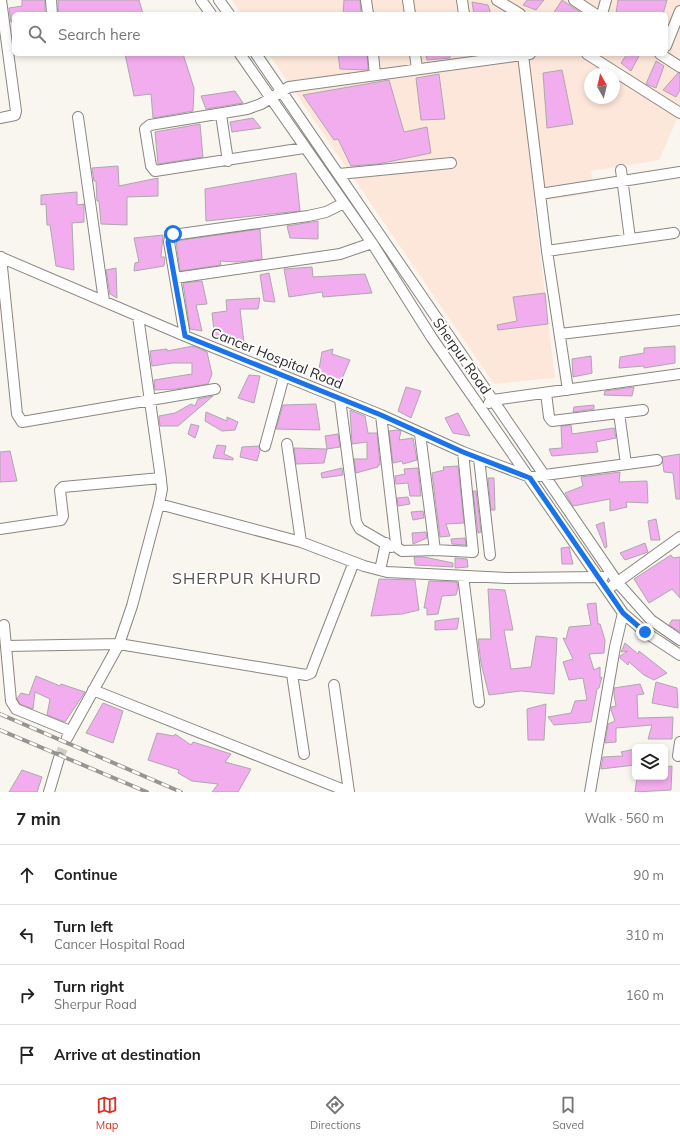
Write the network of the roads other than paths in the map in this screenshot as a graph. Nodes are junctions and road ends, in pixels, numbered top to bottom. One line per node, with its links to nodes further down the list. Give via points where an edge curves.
1 (0, 0): 40 (street, via 16,111 15,115)
2 (51, 0): 12 (street)
3 (201, 0): 13 (street)
4 (366, 0): 16 (street)
5 (408, 0): 17 (street)
6 (462, 0): 18 (street)
7 (497, 0): 19 (street)
8 (574, 0): 20 (street)
9 (606, 0): 21 (street)
10 (220, 2): 14 (street); 15 (street)
11 (680, 11): 22 (street)
12 (52, 12)
13 (210, 12)
14 (212, 12)
15 (228, 12)
16 (368, 12)
17 (410, 12)
18 (464, 12)
19 (517, 12)
20 (592, 12)
21 (603, 12)
22 (668, 40)
23 (241, 56): 36 (street, Sherpur Road)
24 (257, 56): 35 (street, Sherpur Road)
25 (373, 56): 34 (street)
26 (415, 56): 33 (street)
27 (498, 56): 31 (street)
28 (527, 56): 48 (street)
29 (590, 56): 37 (street)
30 (668, 56): 32 (street)
31 (470, 58): 33 (street)
32 (680, 67)
33 (417, 69): 34 (street)
34 (375, 75): 35 (street, via 289,87)
35 (282, 91): 36 (street); 46 (street, Sherpur Road)
36 (271, 98): 38 (street, via 247,109); 41 (street, Sherpur Road)
37 (680, 113)
38 (221, 114): 42 (street); 42 (street, via 150,125 146,126 144,133 151,166 155,171)
39 (78, 117): 56 (street)
40 (0, 118)
41 (304, 148): 42 (street); 49 (street, Sherpur Road)
42 (228, 161)
43 (452, 163): 46 (street)
44 (621, 170): 47 (street)
45 (680, 172): 47 (street)
46 (339, 174): 67 (street, Sherpur Road)
47 (622, 181): 48 (street); 51 (street)
48 (540, 194): 53 (street)
49 (344, 203): 52 (street, Sherpur Road); 55 (street, via 326,212 308,216 173,234 168,242)
50 (674, 233): 51 (street)
51 (630, 239): 53 (street)
52 (372, 243): 55 (street, via 335,254); 69 (street, Sherpur Road, via 432,338)
53 (548, 251): 59 (street)
54 (0, 257): 56 (street, Cancer Hospital Road); 68 (street, via 17,414 22,422)
55 (175, 278): 60 (street)
56 (104, 302): 57 (street, Cancer Hospital Road)
57 (138, 316): 60 (street, Cancer Hospital Road); 68 (street)
58 (680, 320): 59 (street)
59 (560, 334): 64 (street)
60 (185, 336): 62 (street, Cancer Hospital Road)
61 (680, 374): 64 (street)
62 (284, 376): 66 (street, Cancer Hospital Road); 75 (street)
63 (215, 389): 68 (street)
64 (568, 390): 65 (street)
65 (546, 393): 67 (street); 71 (street, via 549,417 552,421)
66 (340, 399): 72 (street, Cancer Hospital Road); 87 (street, via 356,522 360,530)
67 (493, 400): 69 (street); 80 (street, Sherpur Road)
68 (151, 401): 81 (street)
69 (481, 407): 82 (street, Sherpur Road)
70 (643, 410): 71 (street)
71 (619, 413): 79 (street)
72 (381, 415): 73 (street, Cancer Hospital Road); 87 (street, via 396,543)
73 (420, 434): 76 (street, Cancer Hospital Road); 88 (street)
74 (287, 444): 86 (street)
75 (265, 446)
76 (463, 452): 77 (street, Cancer Hospital Road); 88 (street, via 473,552)
77 (479, 458): 82 (street, Cancer Hospital Road); 89 (street)
78 (657, 460): 79 (street, Cancer Hospital Road)
79 (626, 464): 80 (street, Cancer Hospital Road)
80 (545, 476): 82 (street, Cancer Hospital Road); 94 (street, Sherpur Road)
81 (161, 478): 83 (street); 84 (street, via 63,487 60,490 63,516 61,520)
82 (530, 478): 93 (street, Sherpur Road)
83 (160, 504): 86 (street); 99 (street)
84 (0, 529)
85 (680, 537): 94 (street)
86 (301, 542): 90 (street)
87 (390, 545): 88 (street, via 402,551); 91 (street)
88 (435, 550)
89 (490, 554)
90 (354, 562): 91 (street); 102 (street, via 311,673)
91 (380, 570): 92 (street)
92 (463, 576): 93 (street); 105 (street)
93 (599, 578): 94 (street); 95 (street, Sherpur Road)
94 (615, 580): 95 (street); 98 (street, Sherpur Road, via 650,620)
95 (607, 590): 96 (street, Sherpur Road)
96 (623, 613): 101 (street, Sherpur Road, via 645,632); 112 (street)
97 (4, 625): 100 (street)
98 (680, 640)
99 (119, 644): 100 (street); 102 (street); 104 (street)
100 (6, 646): 104 (street, via 11,701 16,709 68,735)
101 (680, 655)
102 (292, 674): 107 (street)
103 (334, 685): 111 (street)
104 (93, 690): 111 (street)
105 (479, 702)
106 (680, 742): 108 (street)
107 (304, 754)
108 (678, 756)
109 (58, 758): 110 (street)
110 (49, 792)
111 (349, 792)
112 (590, 792)

